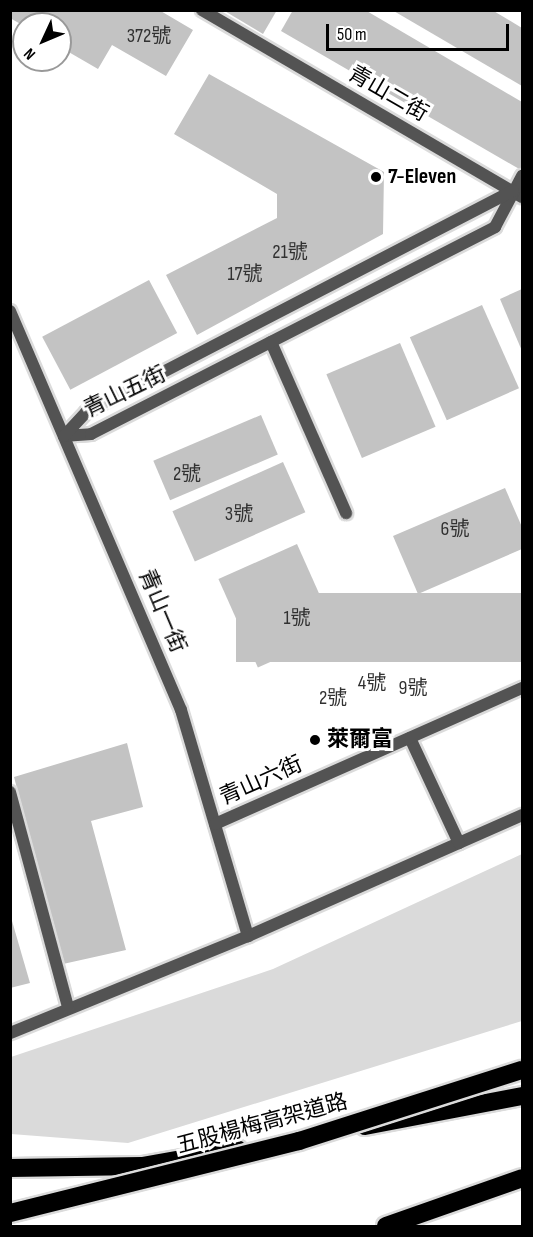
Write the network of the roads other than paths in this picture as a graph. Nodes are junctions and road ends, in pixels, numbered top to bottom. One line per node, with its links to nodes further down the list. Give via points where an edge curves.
1 (202, 10): 3 (street, 青山二街)
2 (522, 176): 3 (street, 青山五街)
3 (518, 194): 5 (street, 青山五街, via 495,227); 6 (street, 青山五街, via 86,412)
4 (10, 311): 6 (street, 青山一街)
5 (271, 342): 6 (street, 青山五街, via 92,434); 7 (street)
6 (64, 436): 12 (street, 青山一街, via 182,710)
7 (346, 513)
8 (522, 688): 9 (street, 青山六街)
9 (410, 738): 12 (street, 青山六街); 13 (street)
10 (10, 792): 15 (street)
11 (522, 815): 13 (street)
12 (215, 824): 14 (street, 青山一街)
13 (459, 843): 14 (street)
14 (248, 936): 15 (street)
15 (68, 1006): 16 (street)
16 (10, 1033)
17 (522, 1070): 21 (highway, 五股楊梅高架道路, bridge, via 299,1141)
18 (522, 1096): 19 (highway, via 142,1166)
19 (10, 1168)
20 (522, 1178): 22 (highway)
21 (10, 1213)
22 (386, 1227)

